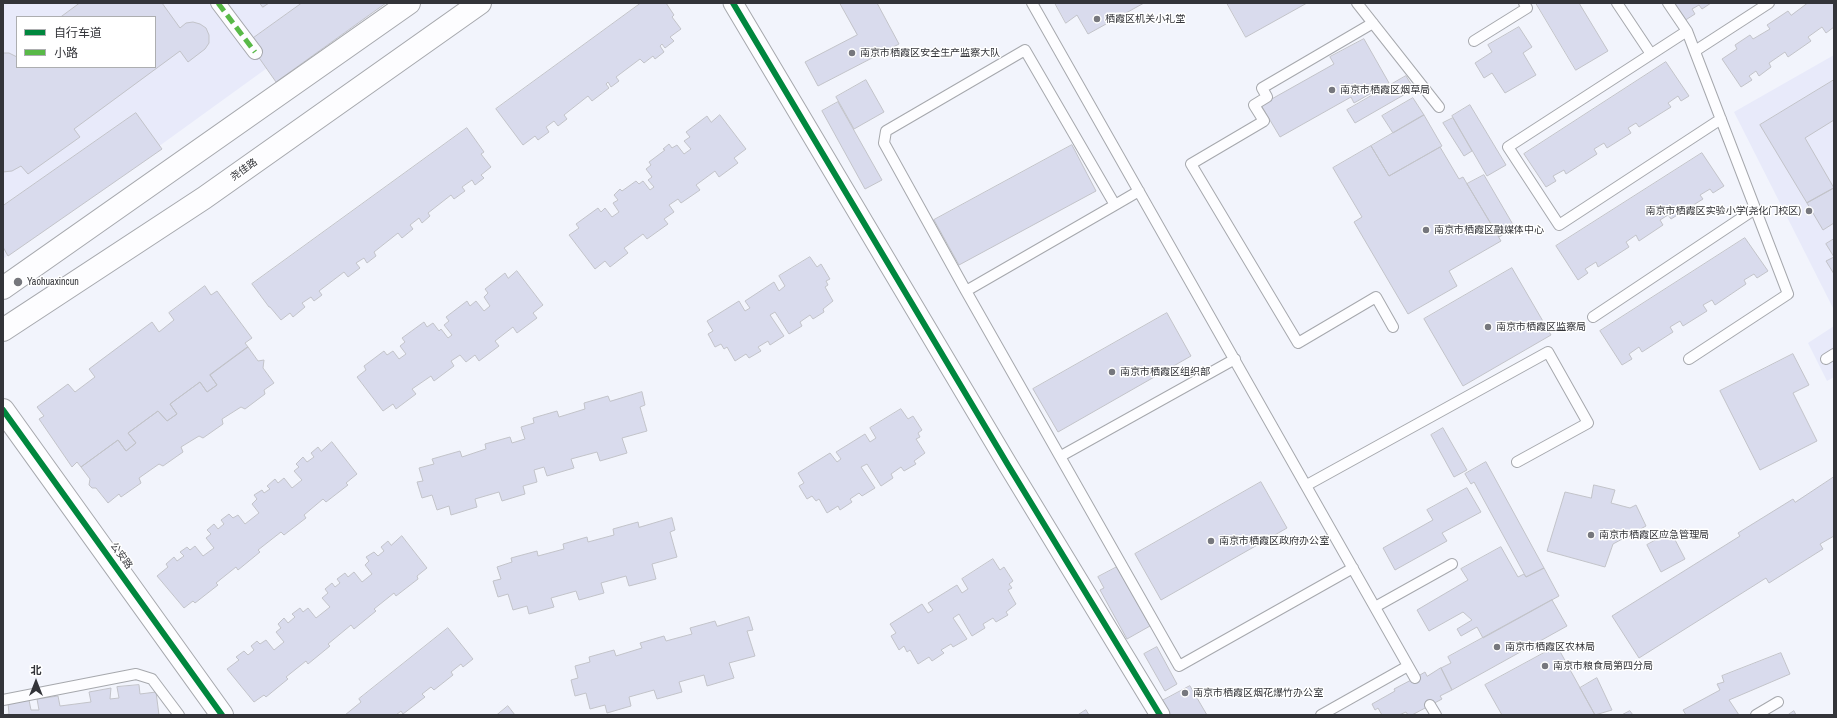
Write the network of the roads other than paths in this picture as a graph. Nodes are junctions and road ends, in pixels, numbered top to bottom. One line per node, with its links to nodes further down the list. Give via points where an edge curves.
1 (218, 3): 15 (street)
2 (409, 3): 22 (main road)
3 (480, 3): 26 (main road, 尧佳路, via 204,198)
4 (733, 3): 43 (street)
5 (1032, 3): 19 (lane)
6 (1357, 3): 11 (lane)
7 (1524, 3): 13 (lane, via 1527,8)
8 (1617, 3): 16 (lane)
9 (1668, 3): 12 (lane)
10 (1769, 3): 14 (lane)
11 (1373, 23): 17 (lane); 25 (lane, via 1262,88 1267,97 1254,105 1264,121 1191,164 1298,344 1376,298)
12 (1687, 31): 14 (lane); 16 (lane)
13 (1474, 41)
14 (1695, 51): 18 (lane)
15 (255, 52)
16 (1652, 54): 18 (lane, via 1508,147 1559,225)
17 (1439, 107)
18 (1721, 119): 21 (lane)
19 (1139, 191): 20 (lane); 27 (lane)
20 (1115, 205): 23 (lane); 23 (lane, via 1025,50 886,131 884,143)
21 (1755, 209): 24 (lane); 28 (lane, via 1788,294)
22 (3, 288)
23 (966, 291): 30 (lane)
24 (1593, 317)
25 (1393, 327)
26 (3, 330)
27 (1235, 359): 30 (lane); 32 (lane)
28 (1689, 360)
29 (3, 410): 42 (main road, 公安路)
30 (1061, 456): 34 (lane, via 1179,666)
31 (1517, 462): 32 (lane, via 1588,423 1548,352)
32 (1307, 485): 34 (lane)
33 (1452, 564): 35 (lane)
34 (1353, 568): 35 (lane)
35 (1375, 607): 36 (lane)
36 (1408, 666): 37 (lane); 44 (lane)
37 (1415, 678)
38 (3, 700): 41 (lane, via 136,674 152,679)
39 (1778, 702): 46 (lane)
40 (1430, 705): 45 (lane)
41 (179, 715)
42 (222, 715)
43 (1160, 715)
44 (1321, 715)
45 (1436, 715)
46 (1756, 715)

